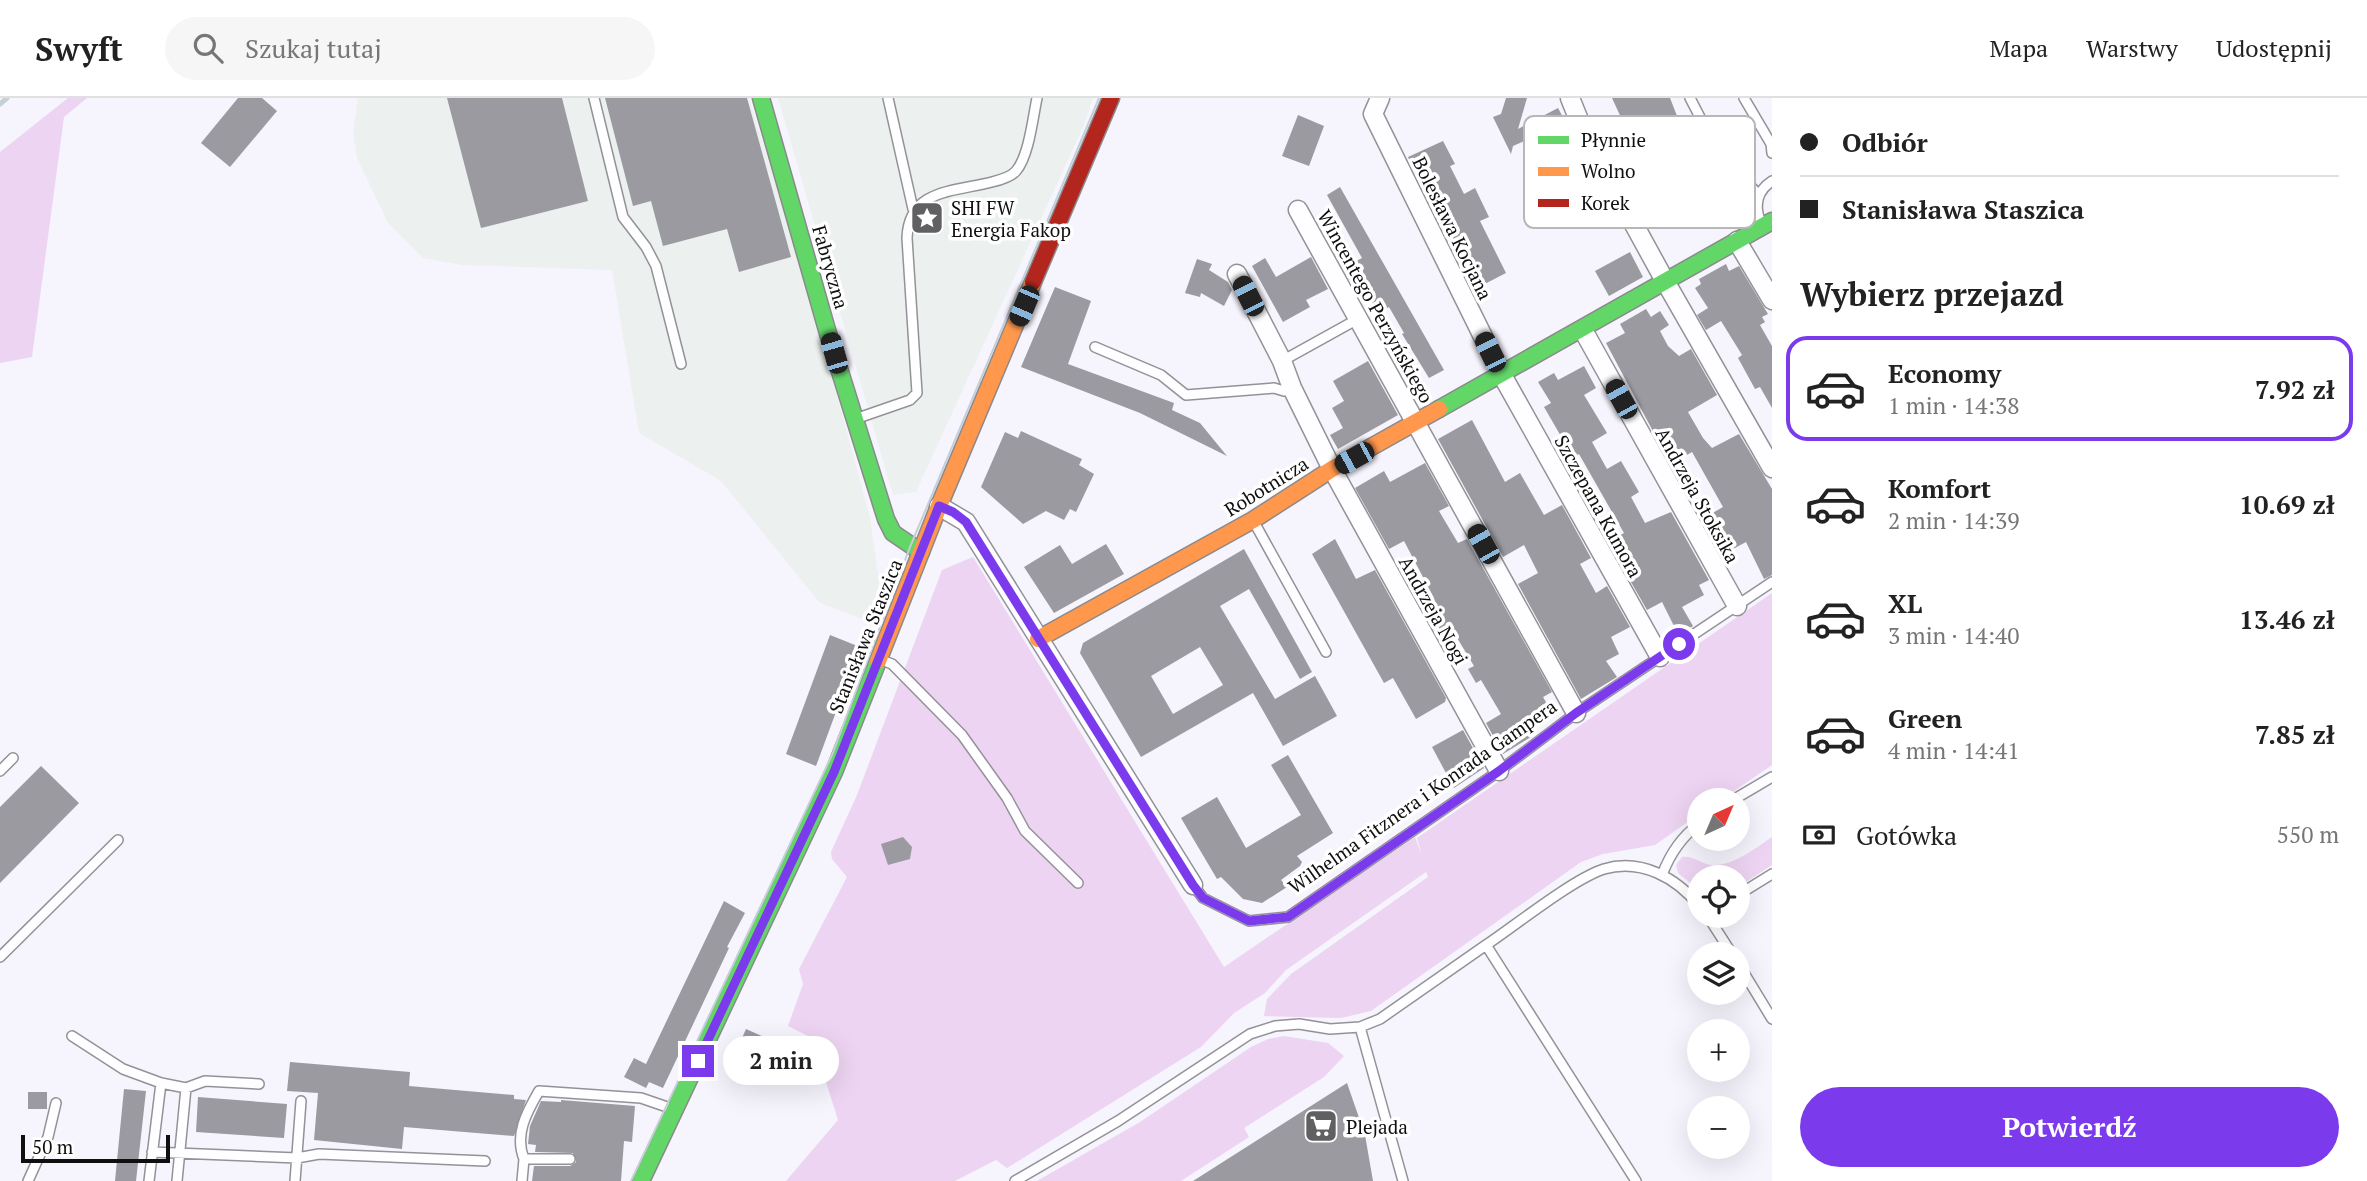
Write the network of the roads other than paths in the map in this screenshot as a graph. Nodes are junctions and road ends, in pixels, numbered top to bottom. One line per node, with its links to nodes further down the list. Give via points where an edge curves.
1 (594, 98): 30 (lane, via 623,217 656,265)
2 (761, 98): 33 (street, Fabryczna)
3 (888, 98): 18 (lane)
4 (1037, 98): 18 (lane, via 1016,173 926,199)
5 (1111, 98): 37 (street, Stanisława Staszica)
6 (1380, 98): 31 (street, Bolesława Kocjana, via 1373,114)
7 (1570, 98): 10 (street)
8 (1690, 98): 11 (lane)
9 (1744, 98): 12 (lane)
10 (1577, 116)
11 (1699, 116)
12 (1755, 116)
13 (1755, 117): 14 (lane)
14 (1772, 153)
15 (1772, 181): 17 (lane)
16 (1755, 191): 17 (lane)
17 (1758, 194): 20 (lane, via 1758,217)
18 (914, 209): 33 (lane, via 907,238 917,393 910,400)
19 (1298, 210): 26 (street, Wincentego Perzyńskiego)
20 (1767, 224): 22 (street, Robotnicza)
21 (1636, 228): 24 (street)
22 (1737, 241): 24 (street, Robotnicza); 25 (street)
23 (1237, 274): 29 (street, Andrzeja Nogi)
24 (1665, 281): 27 (street, Robotnicza); 35 (street)
25 (1772, 300)
26 (1356, 320): 29 (lane); 34 (street, Wincentego Perzyńskiego)
27 (1583, 330): 31 (street, Robotnicza); 41 (street, Andrzeja Stoksika)
28 (1095, 347): 32 (lane, via 1161,375 1186,395)
29 (1282, 361): 32 (street, Andrzeja Nogi)
30 (681, 364)
31 (1502, 375): 34 (street, Robotnicza); 44 (street, Szczepana Kumora)
32 (1292, 388): 36 (street, Andrzeja Nogi)
33 (854, 420): 39 (street, Fabryczna, via 893,533)
34 (1417, 423): 36 (street, Robotnicza); 46 (street, Wincentego Perzyńskiego)
35 (1772, 468)
36 (1332, 469): 38 (street, Robotnicza); 49 (street, Andrzeja Nogi)
37 (939, 506): 39 (street, Stanisława Staszica); 42 (street, Wilhelma Fitznera i Konrada Gampera, via 966,522)
38 (1253, 520): 42 (street, Robotnicza); 43 (lane)
39 (920, 552): 45 (street, Stanisława Staszica)
40 (1772, 582): 41 (lane, Wilhelma Fitznera i Konrada Gampera)
41 (1737, 606): 44 (lane, Wilhelma Fitznera i Konrada Gampera)
42 (1038, 639): 57 (street, Wilhelma Fitznera i Konrada Gampera)
43 (1326, 652)
44 (1660, 657): 46 (lane, Wilhelma Fitznera i Konrada Gampera)
45 (879, 659): 56 (lane, via 892,664 962,735 1025,831); 71 (street, Stanisława Staszica, via 824,795)
46 (1576, 713): 49 (lane, Wilhelma Fitznera i Konrada Gampera)
47 (13, 758): 48 (lane)
48 (0, 771)
49 (1499, 771): 57 (lane, Wilhelma Fitznera i Konrada Gampera, via 1288,917 1249,921 1203,898)
50 (1772, 777): 51 (lane)
51 (1750, 790)
52 (1687, 834): 55 (lane)
53 (118, 839): 61 (lane)
54 (1772, 874): 58 (lane)
55 (1662, 875): 59 (lane); 60 (lane, via 1626,866 1604,869)
56 (1078, 883)
57 (1193, 885)
58 (1750, 888)
59 (1687, 893)
60 (1486, 945): 64 (lane, via 1380,1019); 86 (lane)
61 (0, 957)
62 (1750, 983): 63 (lane)
63 (1772, 1019)
64 (1360, 1027): 84 (lane, via 1299,1024 1250,1034 1118,1121); 85 (lane)
65 (72, 1036): 66 (lane, via 123,1069)
66 (161, 1083): 68 (lane); 72 (lane)
67 (259, 1084): 68 (lane, via 205,1081)
68 (186, 1088): 73 (lane)
69 (301, 1101): 74 (lane)
70 (56, 1103): 78 (lane, via 48,1137)
71 (675, 1110): 75 (lane, via 641,1098 539,1091 523,1118 520,1148); 83 (street, Stanisława Staszica)
72 (152, 1152): 73 (lane); 79 (lane)
73 (181, 1153): 74 (lane); 80 (lane)
74 (297, 1158): 77 (lane, via 319,1154); 81 (lane)
75 (524, 1159): 76 (lane); 82 (lane)
76 (570, 1159)
77 (485, 1161)
78 (28, 1181)
79 (149, 1181)
80 (177, 1181)
81 (295, 1181)
82 (522, 1181)
83 (641, 1181)
84 (1015, 1181)
85 (1402, 1181)
86 (1636, 1181)

